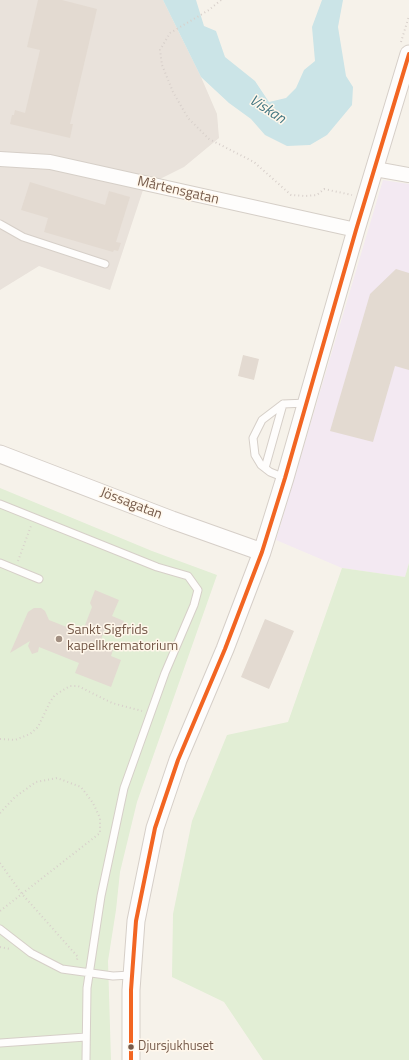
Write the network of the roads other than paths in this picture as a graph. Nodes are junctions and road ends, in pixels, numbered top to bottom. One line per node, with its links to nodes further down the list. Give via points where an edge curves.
1 (409, 54): 3 (street)
2 (0, 159): 6 (street, Mårtensgatan, via 50,162)
3 (375, 169): 4 (street); 6 (street)
4 (409, 175)
5 (0, 224): 7 (lane, via 23,237)
6 (356, 230): 8 (street)
7 (105, 264)
8 (307, 402): 9 (lane); 12 (street)
9 (283, 404): 11 (lane); 11 (lane, via 262,420 253,438 255,455)
10 (0, 454): 14 (street, Jössagatan)
11 (265, 468): 12 (lane)
12 (285, 478): 14 (street)
13 (0, 504): 18 (lane, via 157,567 188,576 198,590 124,788 101,896)
14 (262, 552): 19 (street, via 225,649 178,760 158,820 136,921)
15 (0, 563): 16 (lane)
16 (38, 579)
17 (0, 929): 18 (lane, via 44,961 62,969)
18 (90, 973): 19 (lane); 20 (lane, via 87,988)
19 (132, 975): 23 (street)
20 (86, 1037): 21 (lane); 22 (lane)
21 (0, 1043)
22 (86, 1060)
23 (131, 1060)

